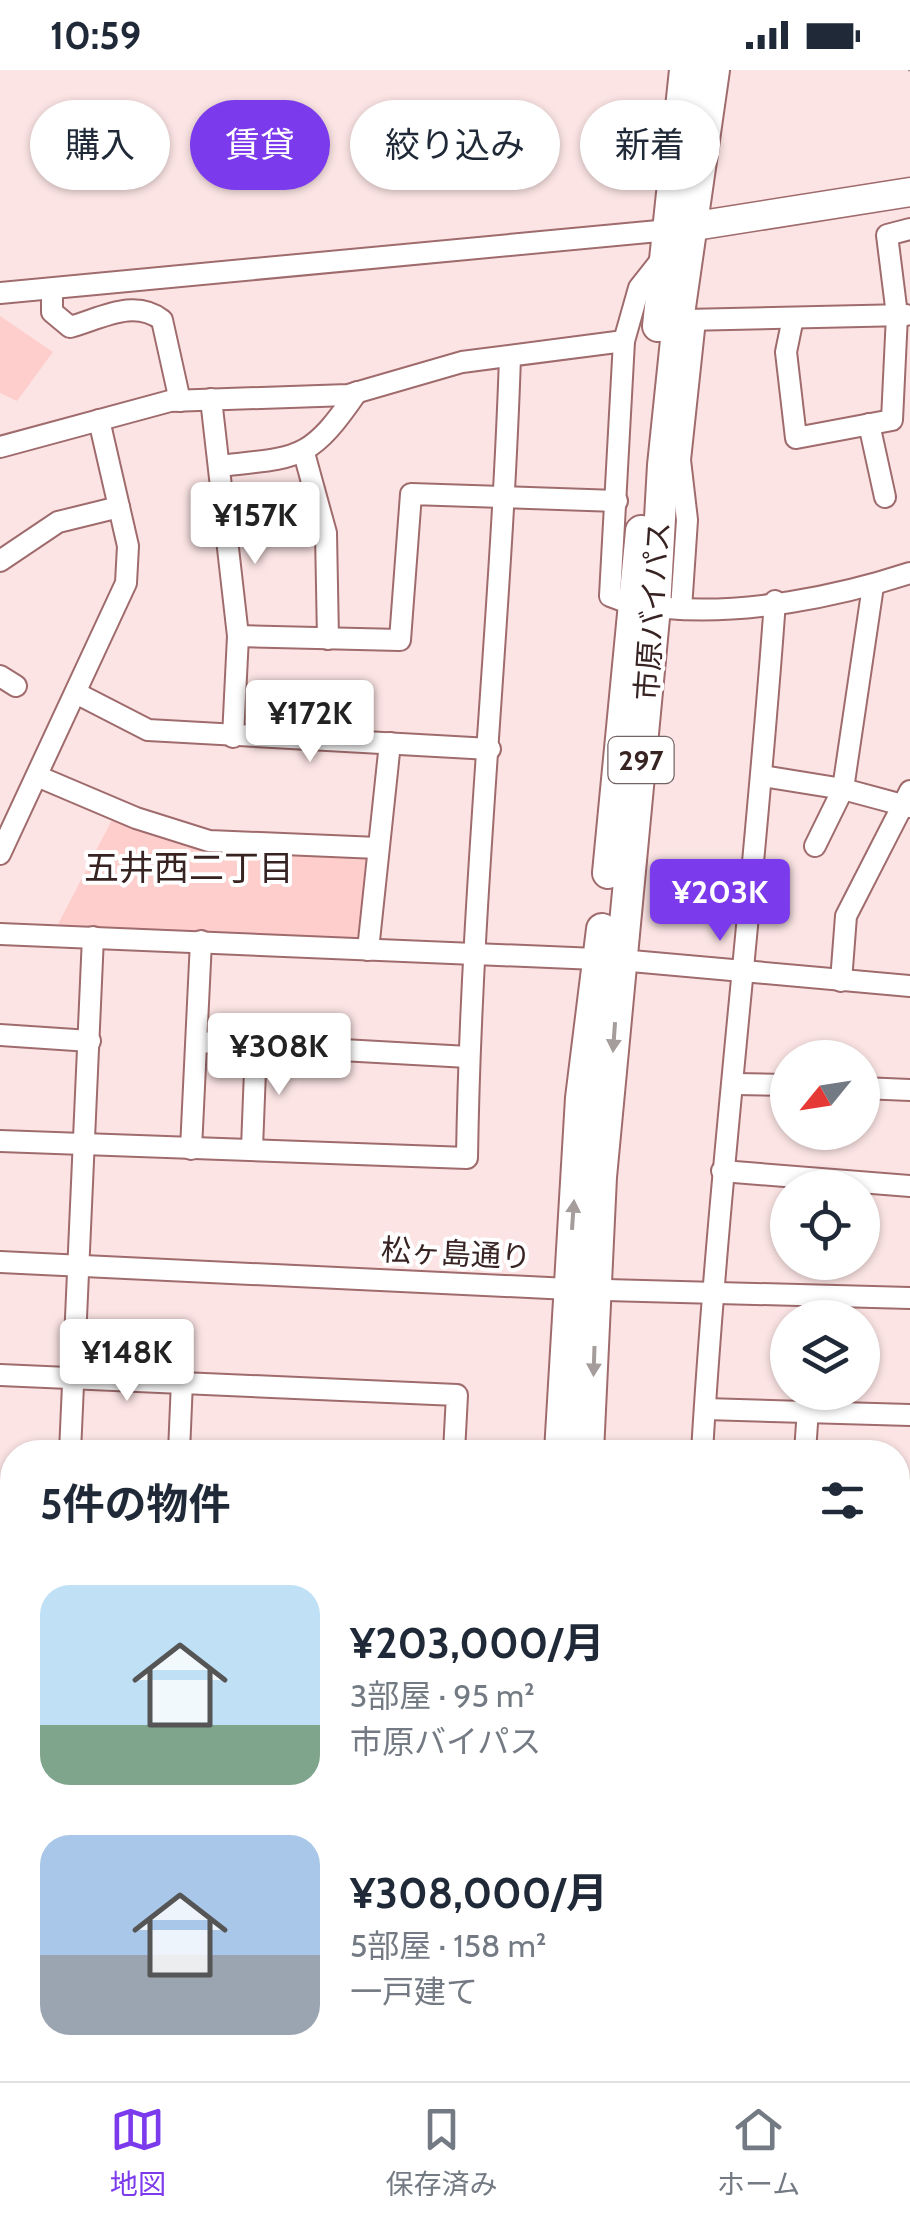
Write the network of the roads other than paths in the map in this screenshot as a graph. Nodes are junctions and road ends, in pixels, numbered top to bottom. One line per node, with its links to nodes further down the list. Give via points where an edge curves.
1 (685, 70): 5 (highway, 市原バイパス / 297)
2 (714, 70): 5 (highway, 市原バイパス / 297)
3 (910, 192): 5 (main road)
4 (910, 230): 8 (street, via 887,235)
5 (676, 238): 6 (street); 10 (highway, 市原バイパス / 297); 11 (street, via 638,288)
6 (52, 288): 7 (street); 14 (street, via 52,312 70,327 122,311 162,320)
7 (0, 294)
8 (903, 315): 9 (street); 17 (street, via 892,420)
9 (793, 318): 10 (street); 17 (street, via 786,352 796,438)
10 (677, 321): 29 (highway, 市原バイパス / 297); 29 (street, via 687,520)
11 (624, 341): 12 (street); 23 (street)
12 (510, 358): 13 (street, via 462,362); 21 (street)
13 (356, 392): 15 (street); 19 (street, via 326,436)
14 (180, 400): 15 (street); 16 (street)
15 (211, 400): 20 (street)
16 (99, 420): 18 (street); 24 (street)
17 (869, 424): 22 (street)
18 (4, 442)
19 (304, 453): 20 (street); 31 (street, via 326,532)
20 (218, 466): 30 (street)
21 (506, 494): 23 (street); 31 (street, via 411,494 400,640); 35 (street)
22 (885, 496)
23 (617, 501): 29 (street, via 610,596)
24 (119, 508): 25 (street, via 58,522); 32 (street, via 128,546 126,583)
25 (0, 561)
26 (910, 573): 27 (street)
27 (873, 586): 28 (street); 38 (street)
28 (775, 601): 29 (street); 37 (street)
29 (657, 607): 49 (highway, 市原バイパス / 297)
30 (238, 636): 31 (street); 33 (street)
31 (328, 638)
32 (76, 692): 33 (street, via 148,730); 36 (street)
33 (232, 738): 34 (street)
34 (390, 743): 35 (street); 42 (street)
35 (490, 749): 48 (street)
36 (37, 776): 40 (street); 42 (street, via 208,840)
37 (763, 776): 38 (street); 50 (street)
38 (843, 788): 39 (street); 41 (street)
39 (907, 801): 51 (street, via 846,916)
40 (4, 832): 43 (street)
41 (814, 846)
42 (378, 848): 47 (street)
43 (0, 854)
44 (0, 934): 45 (street)
45 (93, 937): 46 (street); 54 (street)
46 (201, 941): 47 (street); 55 (street)
47 (368, 950): 48 (street)
48 (472, 956): 49 (street); 57 (street)
49 (609, 960): 50 (street); 70 (highway, 市原バイパス / 297, via 601,1177)
50 (742, 974): 51 (street); 58 (street)
51 (841, 981): 52 (street)
52 (910, 986)
53 (0, 1036): 54 (street)
54 (90, 1040): 63 (street)
55 (198, 1042): 56 (street); 65 (street)
56 (256, 1044): 57 (street); 64 (street)
57 (468, 1058): 64 (street, via 466,1158)
58 (735, 1084): 59 (street); 66 (street)
59 (770, 1085)
60 (880, 1089): 61 (street)
61 (910, 1090)
62 (0, 1141): 63 (street)
63 (85, 1147): 65 (street); 69 (street)
64 (252, 1148): 65 (street)
65 (191, 1149)
66 (722, 1171): 67 (street); 71 (street)
67 (910, 1186)
68 (0, 1262): 69 (street, 松ヶ島通り)
69 (77, 1266): 70 (street, 松ヶ島通り); 74 (street)
70 (583, 1289): 71 (street, 松ヶ島通り); 84 (highway, 市原バイパス / 297); 85 (highway, 市原バイパス / 297, one-way to 85)
71 (712, 1291): 72 (street, 松ヶ島通り); 76 (street)
72 (910, 1298)
73 (0, 1375): 74 (street)
74 (74, 1378): 75 (street); 81 (street)
75 (182, 1381): 82 (street); 83 (street, via 457,1396)
76 (705, 1408): 77 (street); 86 (street)
77 (770, 1409)
78 (808, 1410): 87 (street)
79 (825, 1410): 80 (street)
80 (910, 1415)
81 (71, 1440)
82 (180, 1440)
83 (455, 1440)
84 (562, 1440)
85 (588, 1440)
86 (703, 1440)
87 (806, 1440)

